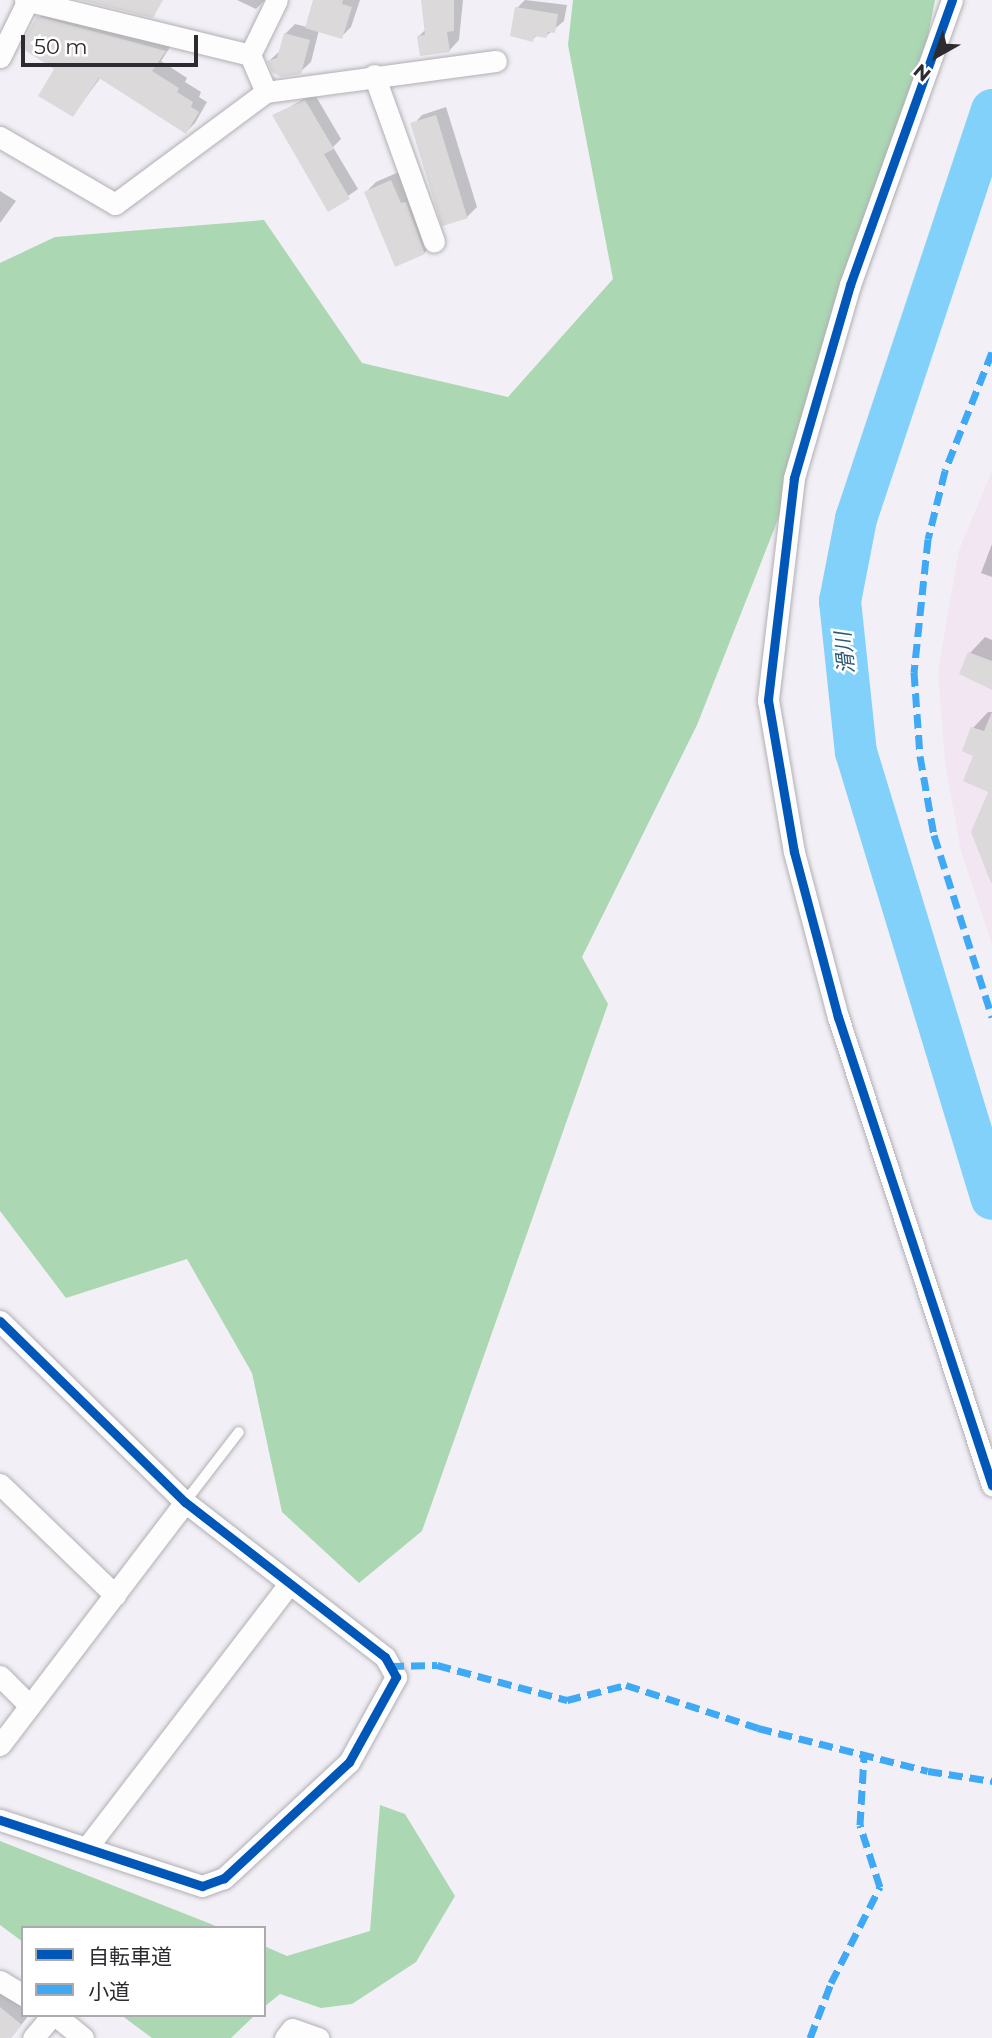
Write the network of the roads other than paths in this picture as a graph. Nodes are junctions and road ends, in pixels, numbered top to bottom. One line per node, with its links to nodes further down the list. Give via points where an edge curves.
1 (27, 0): 4 (street); 5 (street)
2 (277, 0): 4 (street)
3 (951, 0): 14 (street, via 850,285 794,478 768,701 794,852 838,1017)
4 (250, 55): 8 (street)
5 (0, 57)
6 (496, 61): 7 (street)
7 (374, 75): 8 (street); 10 (street)
8 (266, 92): 9 (street, via 115,204)
9 (0, 137)
10 (434, 242)
11 (0, 1321): 15 (street)
12 (239, 1432): 15 (lane)
13 (0, 1484): 17 (street)
14 (992, 1485)
15 (186, 1502): 16 (street); 17 (street)
16 (288, 1585): 22 (street); 22 (street, via 385,1657 396,1677 349,1762 224,1878 202,1886)
17 (115, 1595): 19 (street)
18 (0, 1676): 19 (street)
19 (30, 1706): 20 (street)
20 (0, 1745)
21 (0, 1820): 22 (street)
22 (88, 1846)
23 (0, 1981): 24 (street)
24 (21, 1994)
25 (51, 2017): 27 (street)
26 (56, 2017): 28 (street)
27 (33, 2038)
28 (83, 2038)
29 (285, 2038): 30 (street, via 292,2029)
30 (318, 2038)

